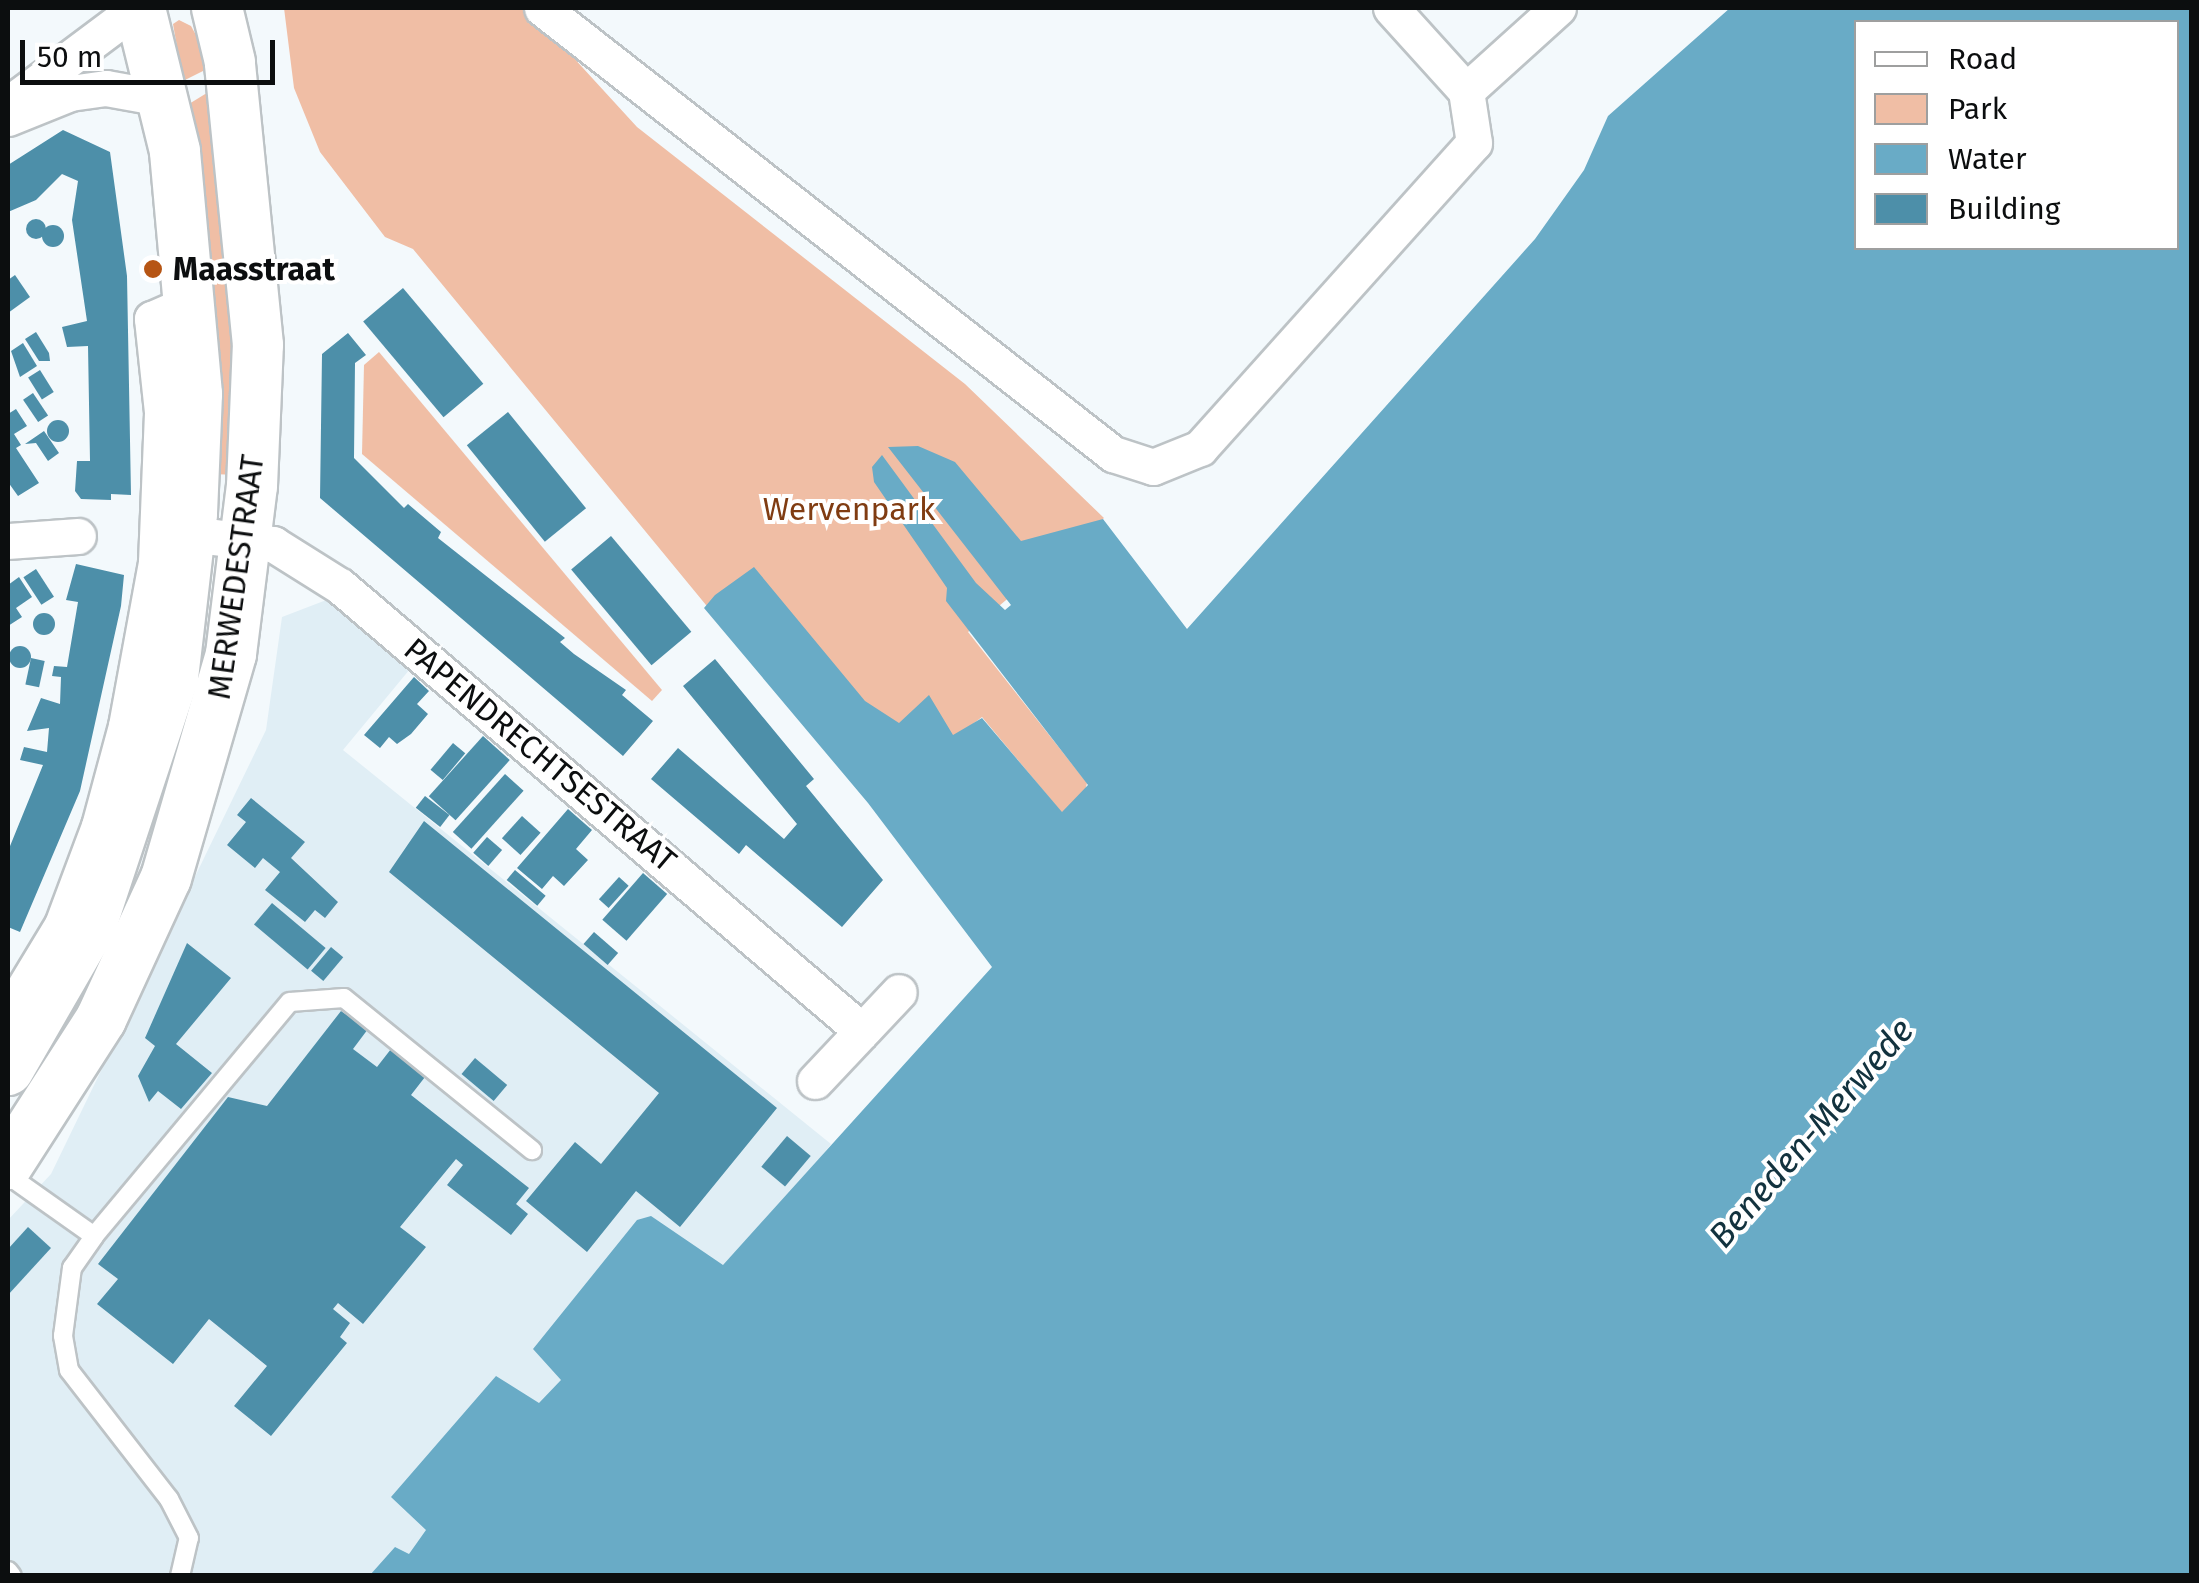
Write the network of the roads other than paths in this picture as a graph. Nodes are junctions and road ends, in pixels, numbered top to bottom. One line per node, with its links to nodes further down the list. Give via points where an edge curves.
1 (138, 8): 9 (main road, MERWEDESTRAAT); 10 (street)
2 (179, 8): 7 (main road, via 198,18)
3 (217, 8): 7 (main road, MERWEDESTRAAT)
4 (542, 8): 8 (street, via 1113,454 1153,468 1200,448 1474,144)
5 (1390, 8): 8 (street)
6 (1558, 8): 8 (street)
7 (230, 62): 15 (main road, MERWEDESTRAAT, via 258,345)
8 (1466, 91)
9 (167, 98): 11 (street, via 106,88 70,93); 12 (main road, MERWEDESTRAAT)
10 (8, 105)
11 (8, 118)
12 (191, 302): 13 (main road, MERWEDESTRAAT, via 197,394); 18 (street, via 152,319 162,412 156,562 126,726 100,826 62,926)
13 (190, 534): 15 (street, PAPENDRECHTSESTRAAT); 20 (main road, MERWEDESTRAAT, via 173,678 128,823 90,926)
14 (78, 536): 16 (street)
15 (246, 540): 19 (street, PAPENDRECHTSESTRAAT, via 272,544 340,586); 23 (main road, MERWEDESTRAAT, via 223,697 166,878 100,1020)
16 (8, 541)
17 (899, 992): 19 (street)
18 (8, 1014)
19 (862, 1031): 21 (street)
20 (8, 1070)
21 (815, 1081)
22 (532, 1150): 25 (lane, via 344,998 290,1002)
23 (8, 1164)
24 (8, 1175): 25 (lane)
25 (94, 1236): 26 (lane, via 72,1268 62,1336 69,1370 169,1499 189,1538)
26 (180, 1576)

